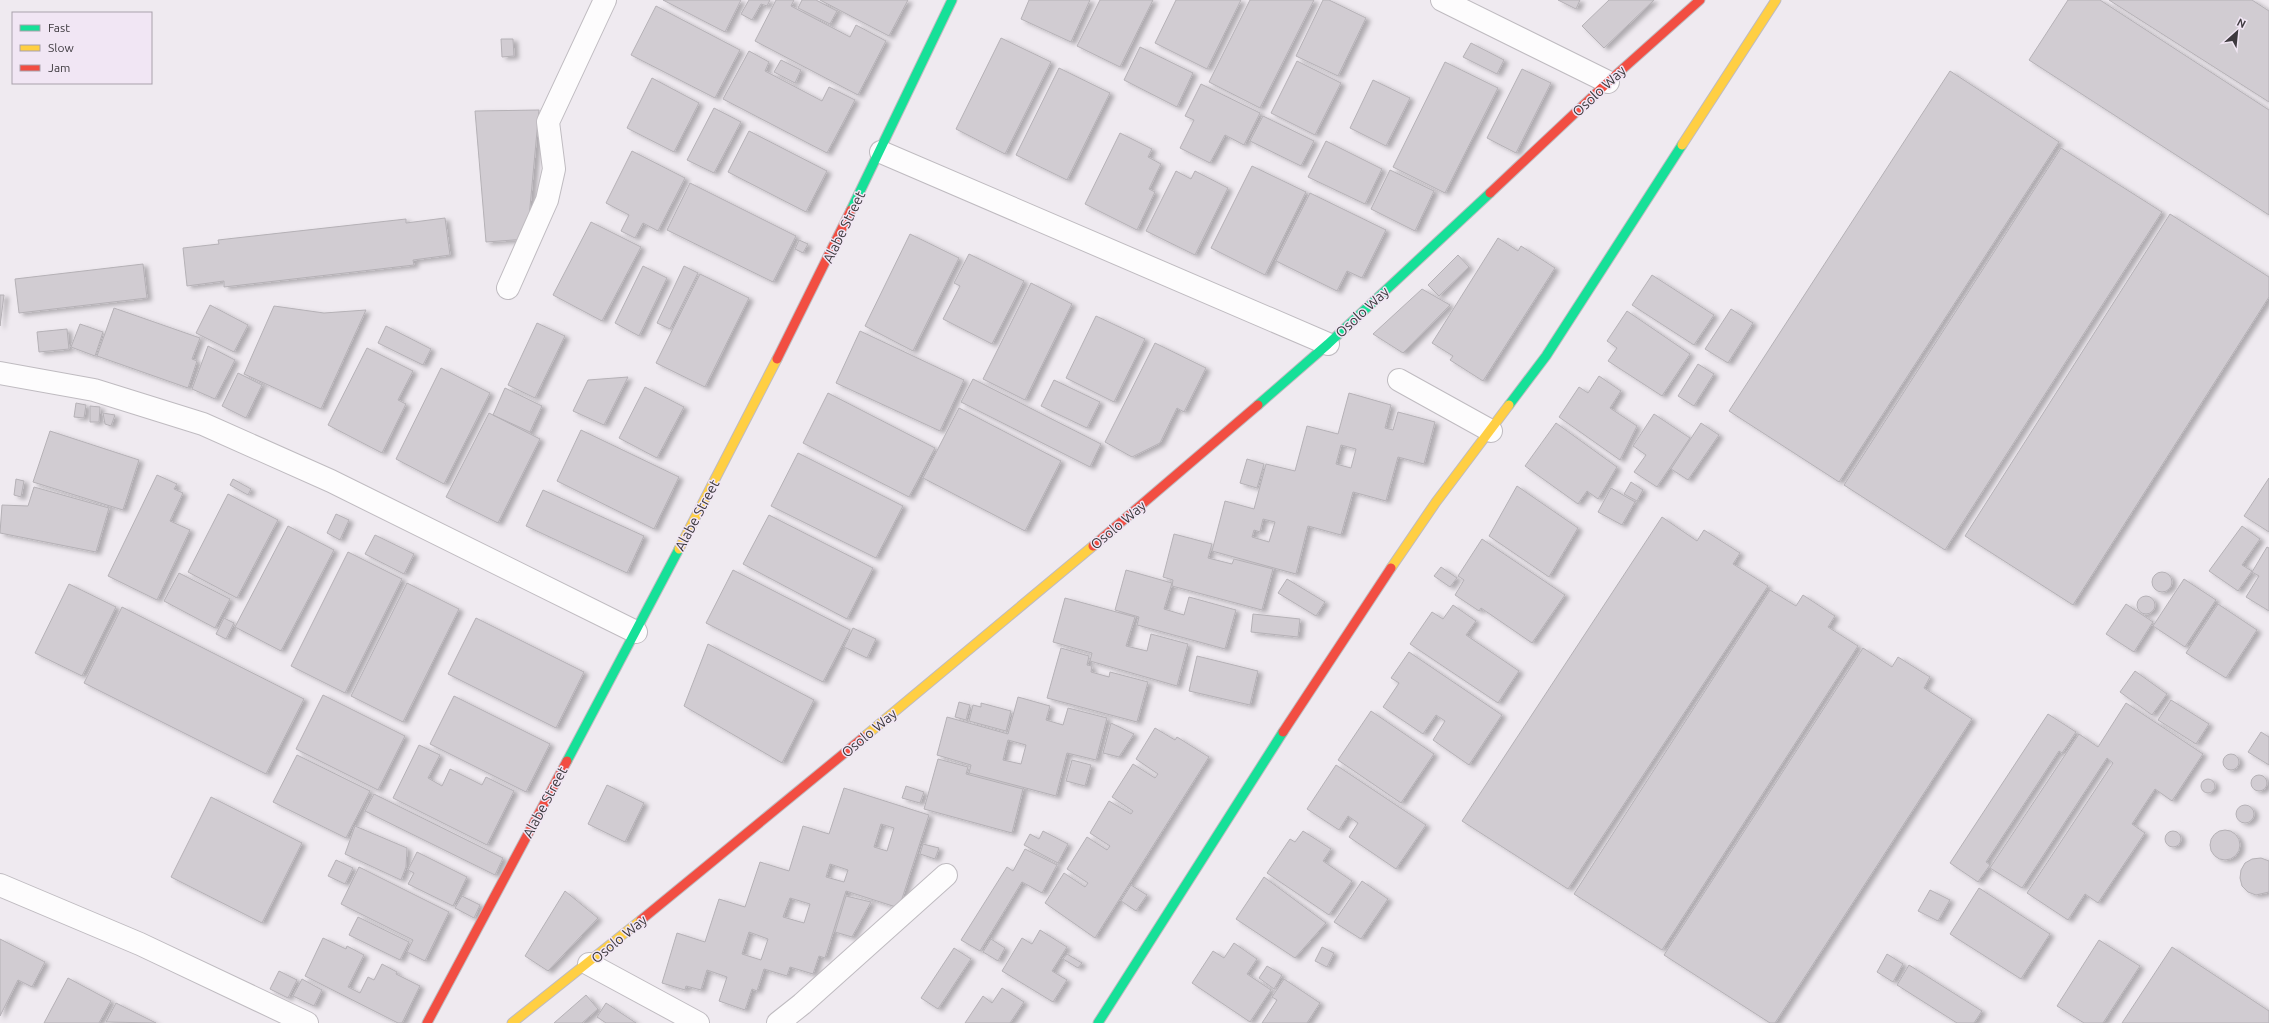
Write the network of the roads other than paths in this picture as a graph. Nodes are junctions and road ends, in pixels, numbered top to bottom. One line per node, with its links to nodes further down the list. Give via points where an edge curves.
1 (605, 0): 8 (street, via 548,122 554,169 546,200)
2 (952, 0): 7 (street, Alabe Street)
3 (1442, 0): 6 (street)
4 (1700, 0): 6 (street, Osolo Way)
5 (1776, 0): 12 (street, via 1546,356)
6 (1608, 82): 9 (street, Osolo Way)
7 (881, 152): 9 (street); 13 (street, Alabe Street, via 783,350)
8 (508, 288)
9 (1328, 344): 16 (street, Osolo Way, via 1201,456 754,830)
10 (0, 373): 13 (street, via 94,390 202,424 331,481)
11 (1399, 380): 12 (street)
12 (1491, 431): 22 (street, via 1436,502 1328,659)
13 (636, 632): 18 (street, Alabe Street)
14 (946, 875): 21 (street)
15 (0, 885): 17 (street, via 140,944)
16 (589, 964): 19 (street, Osolo Way); 20 (street)
17 (307, 1023)
18 (427, 1023)
19 (512, 1023)
20 (698, 1023)
21 (778, 1023)
22 (1098, 1023)

